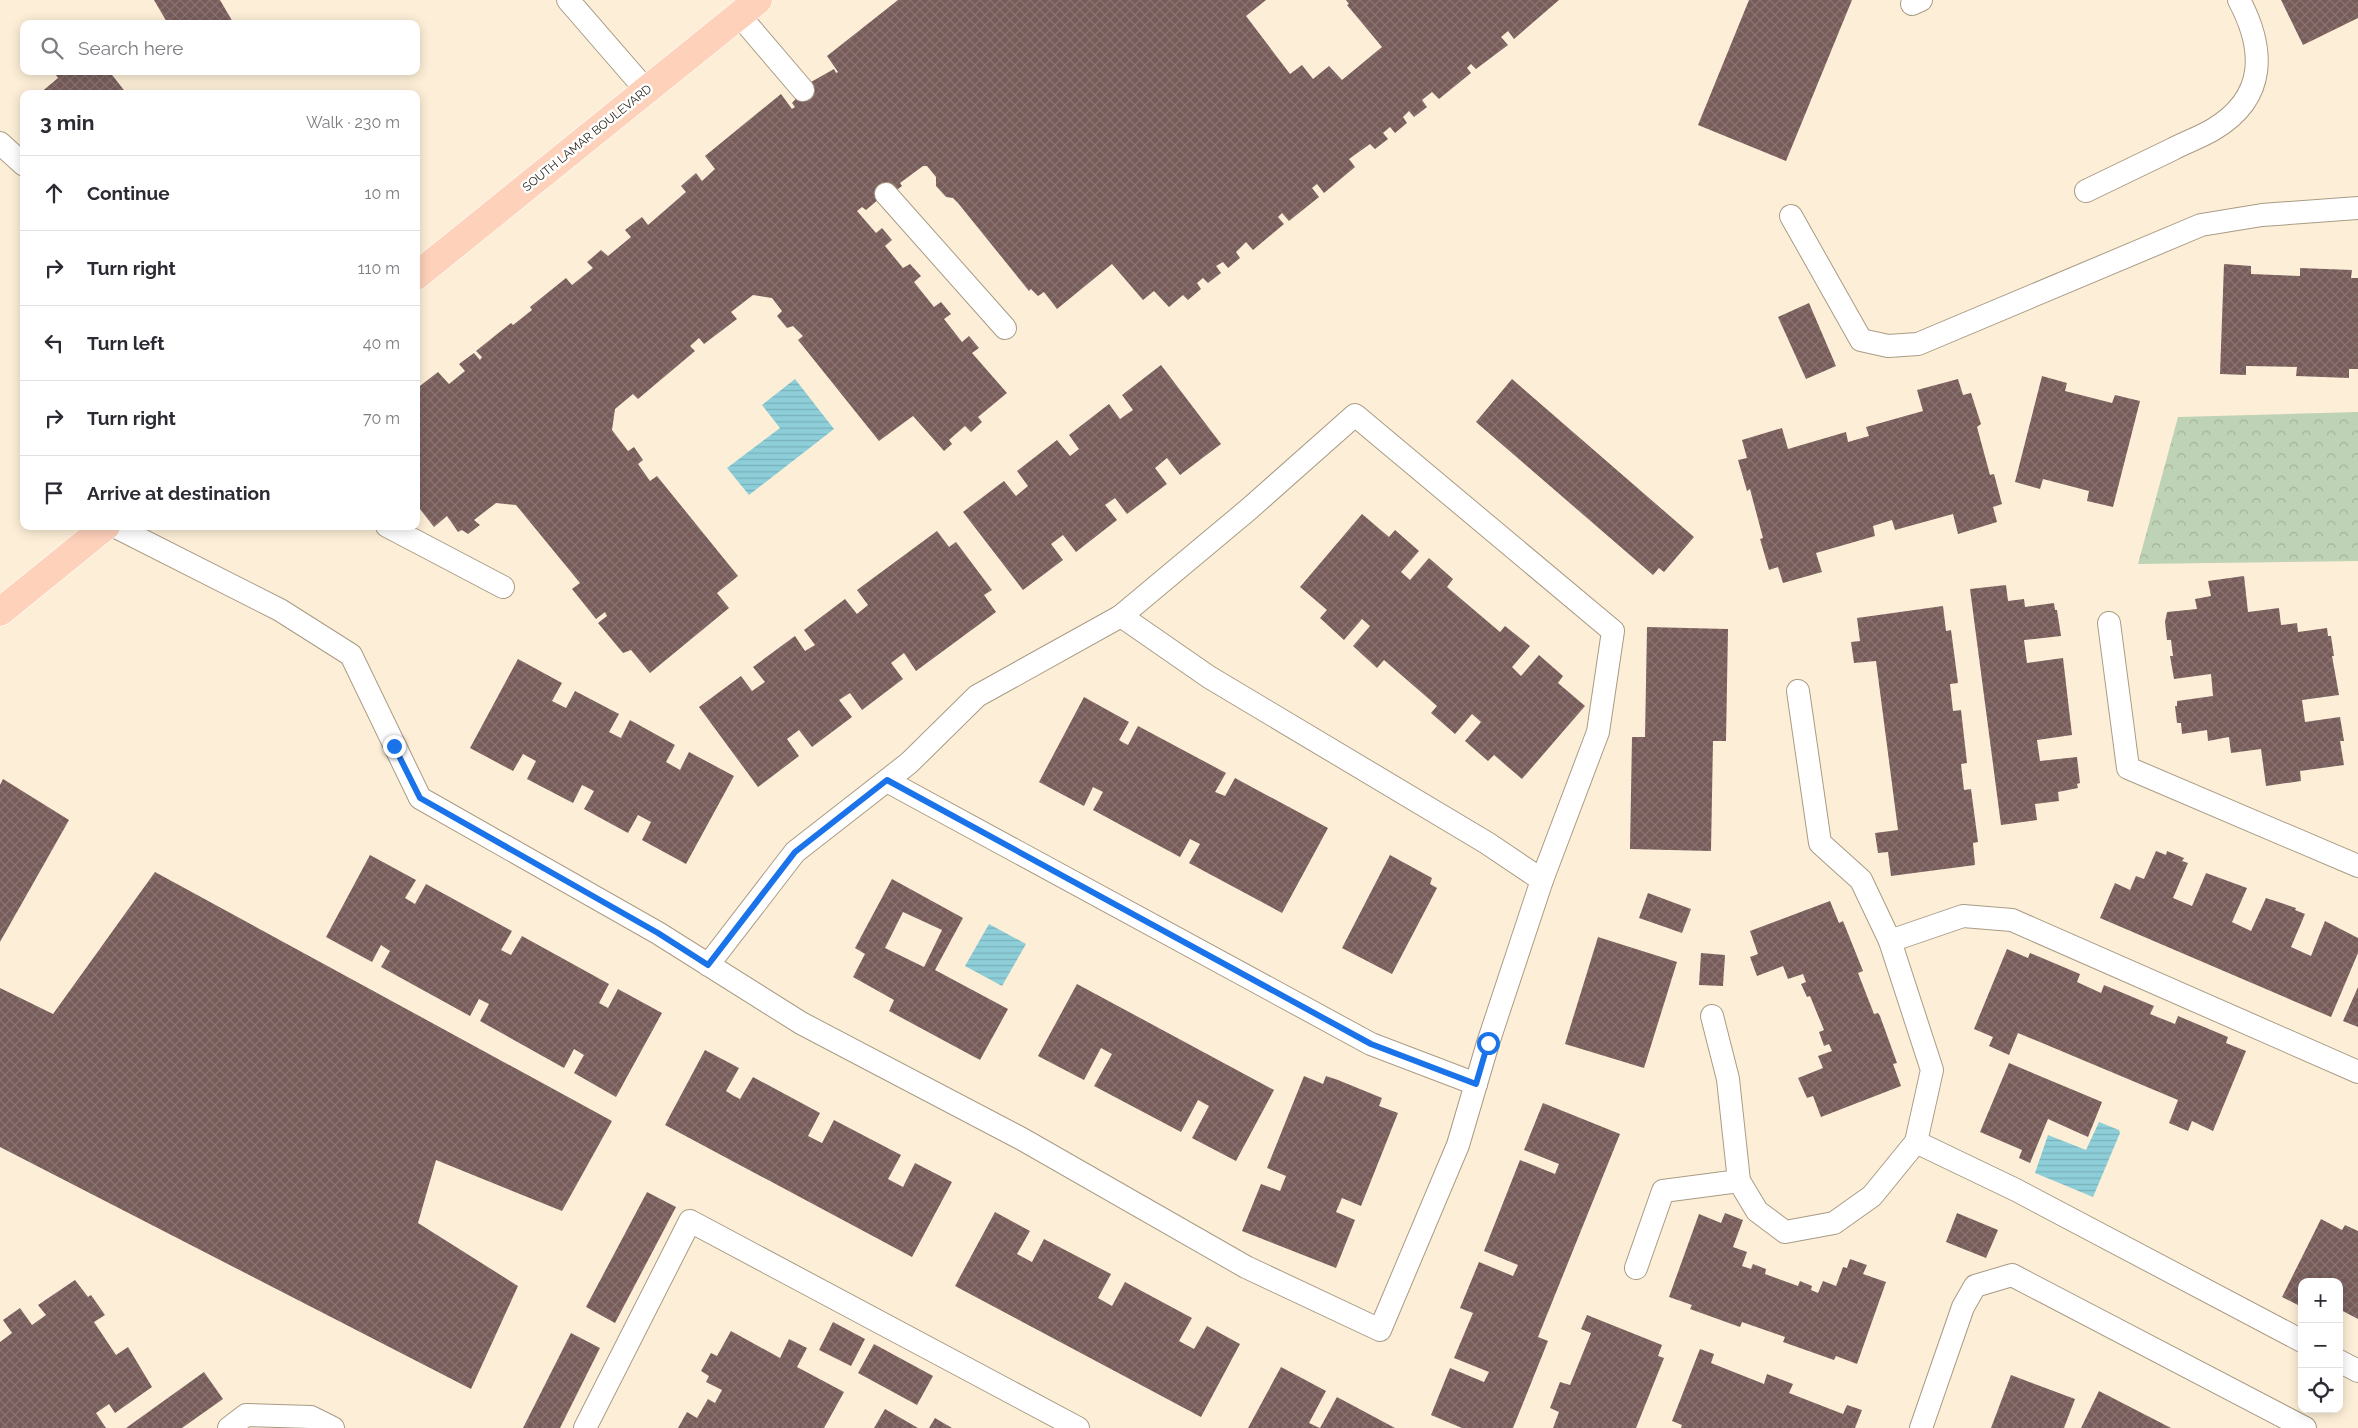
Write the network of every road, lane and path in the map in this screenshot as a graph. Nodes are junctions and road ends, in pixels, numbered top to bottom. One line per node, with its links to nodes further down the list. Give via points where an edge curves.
1 (568, 0): 4 (lane)
2 (2239, 0): 8 (lane, via 2250,21 2257,46 2258,68 2252,89 2239,109 2213,129)
3 (749, 8): 4 (main road, SOUTH LAMAR BOULEVARD); 5 (lane)
4 (646, 90): 12 (main road, SOUTH LAMAR BOULEVARD)
5 (803, 90)
6 (0, 142): 7 (lane)
7 (20, 161)
8 (2086, 191)
9 (886, 194): 13 (lane)
10 (2358, 208): 11 (lane, via 2262,215 2201,225 1918,344 1888,346 1860,340)
11 (1791, 216)
12 (420, 273)
13 (1005, 328)
14 (101, 530): 18 (main road)
15 (122, 530): 26 (lane, via 280,610 351,656 420,798 658,933)
16 (395, 530): 17 (lane)
17 (502, 587)
18 (0, 612)
19 (1121, 616): 22 (lane, via 977,696 910,763); 24 (lane, via 1209,677 1487,843); 24 (lane, via 1355,414 1613,631 1598,732)
20 (2109, 623): 23 (lane, via 2128,768)
21 (1798, 690): 25 (lane, via 1820,843 1861,880)
22 (887, 780): 26 (lane, via 795,852); 29 (lane, via 1371,1044)
23 (2358, 866)
24 (1542, 880): 29 (lane)
25 (1890, 941): 28 (lane, via 1963,916 2012,920); 30 (lane, via 1932,1070)
26 (708, 965): 29 (lane, via 801,1023 1022,1139 1246,1267 1380,1330 1458,1145)
27 (1712, 1016): 31 (lane, via 1728,1079)
28 (2358, 1072)
29 (1476, 1084)
30 (1916, 1142): 31 (lane, via 1872,1196 1834,1223 1785,1232 1757,1211); 33 (lane, via 2016,1190)
31 (1739, 1181): 32 (lane, via 1663,1191)
32 (1636, 1268)
33 (2298, 1339)
34 (2343, 1363): 35 (lane)
35 (2358, 1371)
36 (229, 1428): 37 (lane, via 246,1415 311,1417)
37 (333, 1428)
38 (585, 1428): 39 (lane, via 690,1221)
39 (1078, 1428)
40 (1920, 1428): 41 (lane, via 1963,1307 1976,1286 2012,1275)
41 (2305, 1428)

